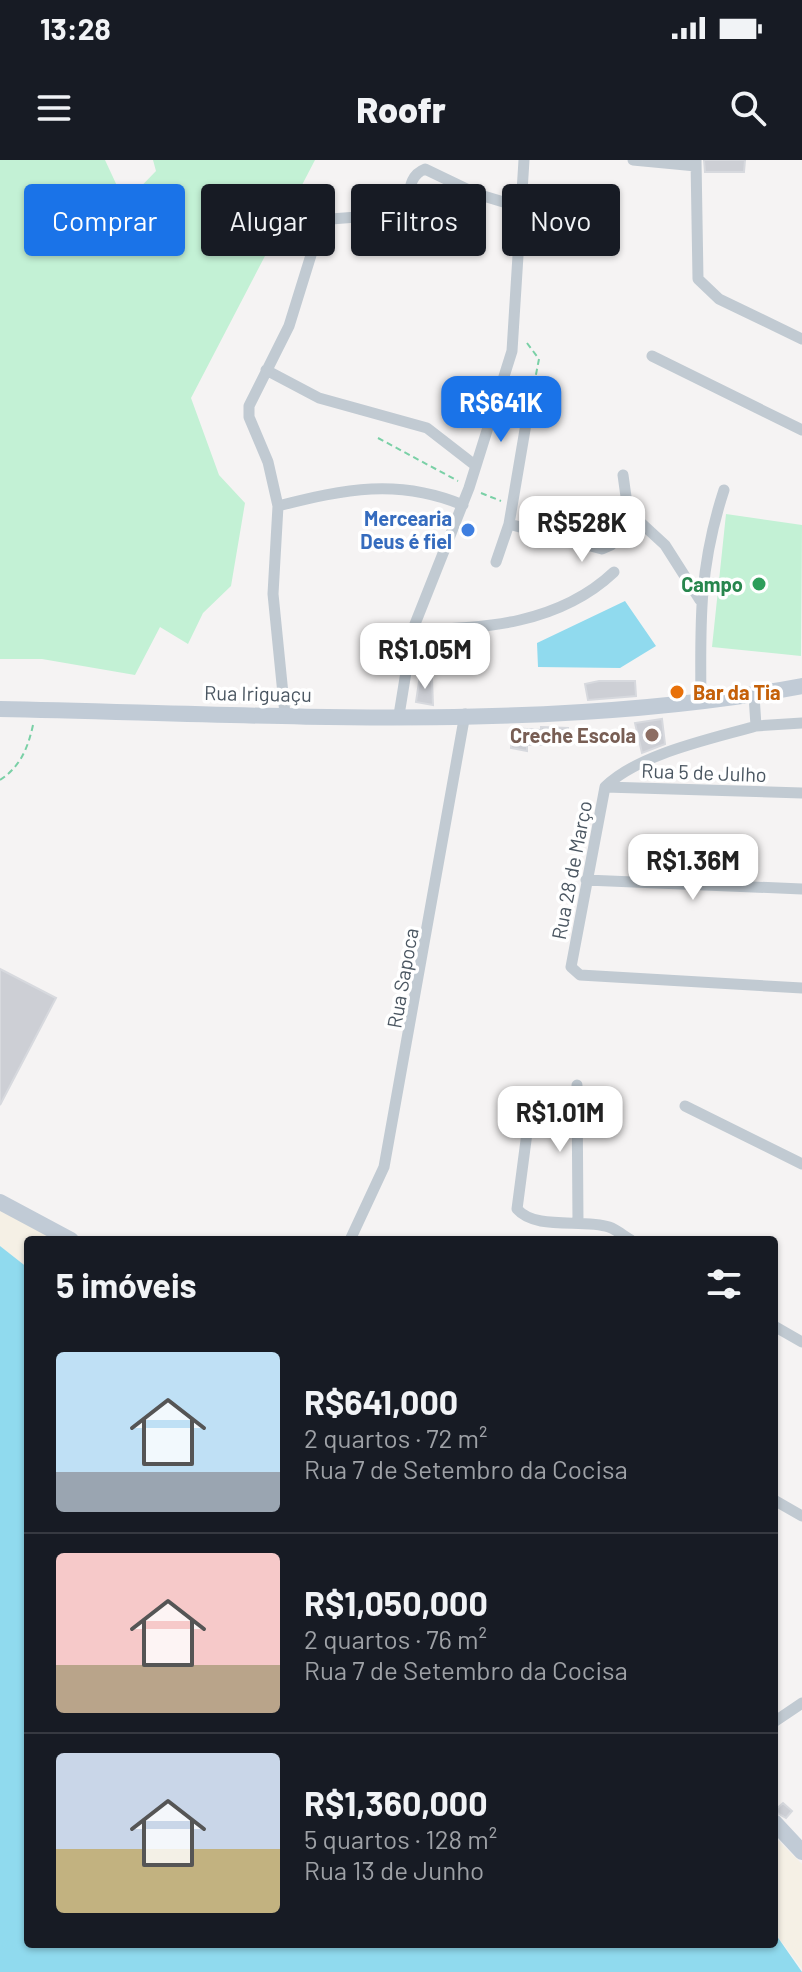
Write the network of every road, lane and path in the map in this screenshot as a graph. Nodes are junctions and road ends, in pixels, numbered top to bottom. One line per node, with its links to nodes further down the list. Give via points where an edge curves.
1 (524, 160): 4 (street)
2 (633, 160): 3 (street)
3 (696, 163): 8 (street, via 698,279 719,299)
4 (524, 184)
5 (502, 202): 10 (street, via 425,169 411,182 399,221 357,217 326,222 306,265 289,326)
6 (520, 256): 7 (street)
7 (515, 331): 11 (path, via 539,359); 14 (street)
8 (802, 339)
9 (652, 356): 12 (street)
10 (266, 370): 14 (street, via 319,398 427,428); 19 (street, via 253,392 249,417 268,462)
11 (528, 412): 20 (street)
12 (802, 430)
13 (378, 438): 16 (path)
14 (476, 466): 16 (street)
15 (623, 475): 21 (street, via 628,511)
16 (469, 488): 18 (street); 20 (path)
17 (724, 490): 25 (street)
18 (463, 505): 19 (street, via 415,489 377,488); 26 (street)
19 (278, 506): 32 (street, via 273,594)
20 (513, 506): 22 (street)
21 (635, 519): 22 (street, via 602,549); 25 (street, via 665,545)
22 (509, 524): 23 (street)
23 (496, 562)
24 (614, 572): 26 (street, via 587,594 522,620 465,630)
25 (700, 600): 29 (street)
26 (413, 629): 34 (street)
27 (802, 686): 28 (main road, Rua Iriguaçu)
28 (754, 695): 29 (main road, Rua Iriguaçu); 36 (street)
29 (701, 701): 33 (main road, Rua Iriguaçu)
30 (0, 709): 31 (main road, Rua Iriguaçu)
31 (36, 709): 32 (main road, Rua Iriguaçu); 37 (path, via 29,744 17,766)
32 (285, 714): 34 (main road, Rua Iriguaçu)
33 (465, 714): 34 (main road, Rua Iriguaçu); 50 (street, Rua Sapoca, via 384,1167)
34 (399, 715)
35 (802, 723): 36 (street, Rua 28 de Março)
36 (756, 726): 38 (street, Rua 28 de Março, via 673,751)
37 (0, 780)
38 (605, 787): 39 (street, Rua 5 de Julho); 40 (street, Rua 28 de Março)
39 (802, 793)
40 (586, 880): 41 (street); 42 (street, Rua 28 de Março, via 574,973)
41 (802, 889)
42 (802, 988)
43 (577, 1085): 48 (street)
44 (685, 1106): 46 (street)
45 (528, 1125): 48 (street, via 517,1209 532,1218)
46 (802, 1164)
47 (0, 1202): 49 (main road)
48 (578, 1223): 51 (street, via 606,1226)
49 (64, 1236)
50 (352, 1236)
51 (624, 1236)
52 (778, 1328): 53 (street)
53 (802, 1342)
54 (778, 1502): 55 (street)
55 (802, 1516)
56 (802, 1703): 57 (street)
57 (778, 1719)
58 (778, 1826): 59 (main road)
59 (802, 1852)

